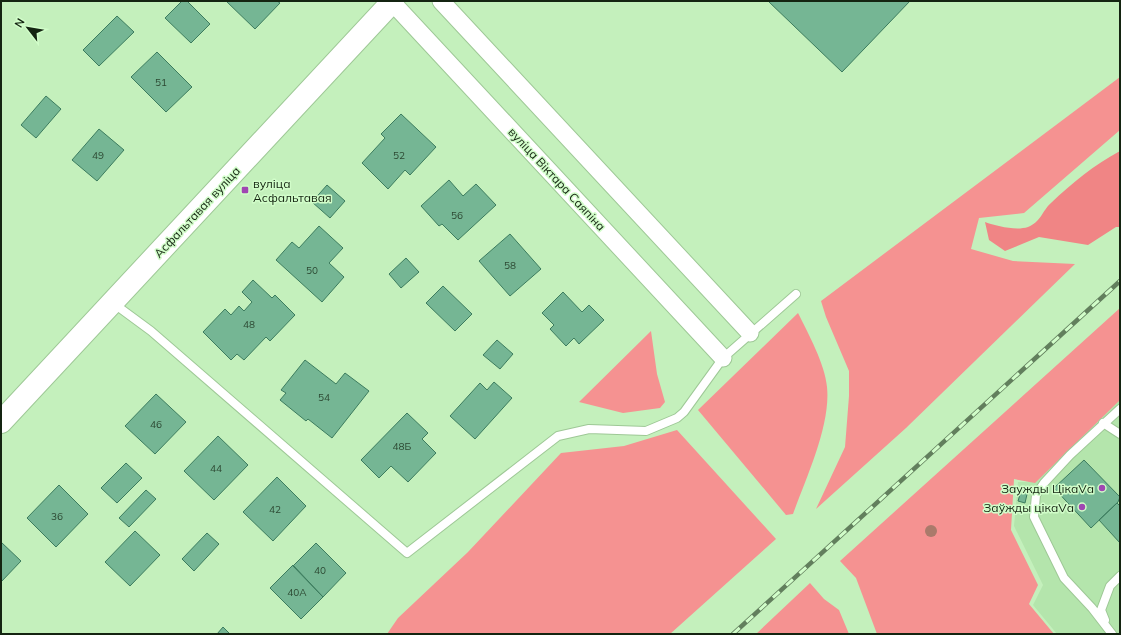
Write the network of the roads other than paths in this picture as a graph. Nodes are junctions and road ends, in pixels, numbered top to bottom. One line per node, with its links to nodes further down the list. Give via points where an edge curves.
1 (392, 1): 4 (street, Асфальтавая вуліца); 6 (street, вуліца Віктара Саяпіна)
2 (441, 1): 5 (street)
3 (796, 294): 5 (lane)
4 (113, 302): 6 (lane, via 157,336 407,553 558,436 589,429 646,431 677,418); 8 (street, Асфальтавая вуліца)
5 (750, 333): 6 (lane)
6 (723, 358)
7 (1120, 409): 9 (lane)
8 (1, 422)
9 (1103, 424): 10 (lane); 12 (lane, via 1044,483 1036,495 1034,517 1064,578)
10 (1120, 434)
11 (1120, 576): 12 (lane, via 1110,586 1101,610)
12 (1112, 634)

